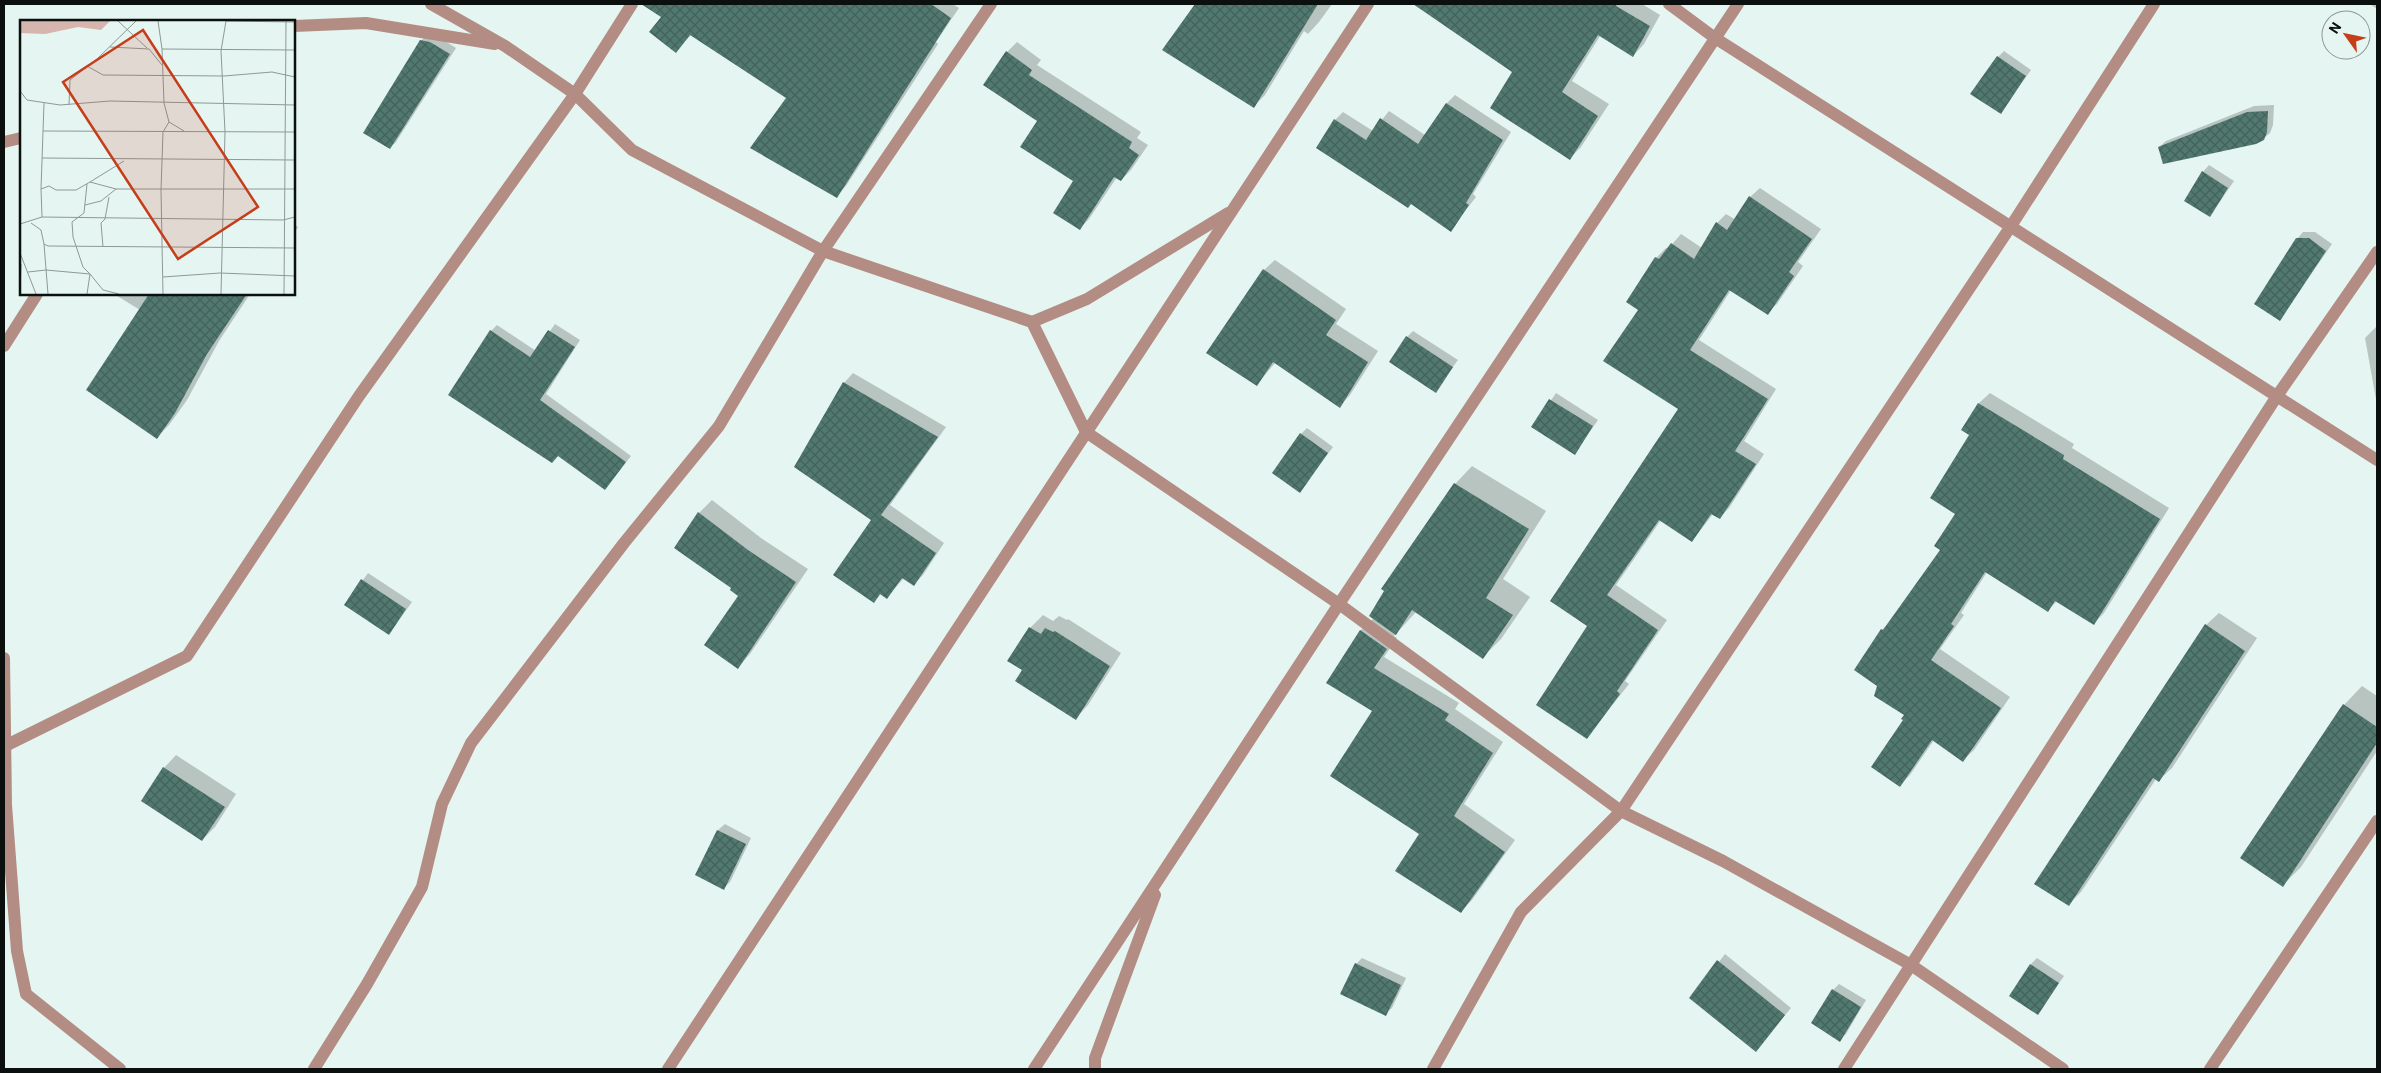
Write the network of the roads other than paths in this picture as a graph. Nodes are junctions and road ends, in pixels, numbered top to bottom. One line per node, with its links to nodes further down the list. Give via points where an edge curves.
1 (431, 4): 10 (street)
2 (632, 4): 11 (street)
3 (992, 4): 16 (street)
4 (1368, 4): 14 (street)
5 (1669, 4): 9 (street)
6 (1738, 4): 9 (street)
7 (2154, 4): 15 (street)
8 (295, 26): 10 (street, via 366,23)
9 (1714, 38): 15 (street); 25 (street)
10 (505, 46): 11 (street)
11 (576, 94): 16 (street, via 632,150); 27 (street, via 359,396 187,656)
12 (20, 138): 13 (street)
13 (4, 142)
14 (1232, 211): 19 (street, via 1088,299); 22 (street)
15 (2011, 226): 21 (street); 28 (street)
16 (823, 251): 19 (street); 32 (street, via 719,426 624,542 471,743 442,804 422,888)
17 (2377, 252): 21 (street)
18 (36, 295): 20 (street)
19 (1032, 322): 22 (street)
20 (4, 346)
21 (2277, 396): 23 (street); 30 (street)
22 (1086, 432): 25 (street); 33 (street)
23 (2377, 460)
24 (1432, 475): 25 (street)
25 (1339, 604): 28 (street); 34 (street); 35 (street, via 1154,897 1095,1058)
26 (4, 658): 27 (street)
27 (5, 746): 31 (street, via 17,951 26,994)
28 (1621, 811): 30 (street, via 1723,861); 36 (street, via 1521,912)
29 (2377, 821): 39 (street)
30 (1911, 965): 37 (street); 38 (street)
31 (120, 1069)
32 (314, 1069)
33 (668, 1069)
34 (1034, 1069)
35 (1095, 1069)
36 (1433, 1069)
37 (1844, 1069)
38 (2063, 1069)
39 (2210, 1069)

